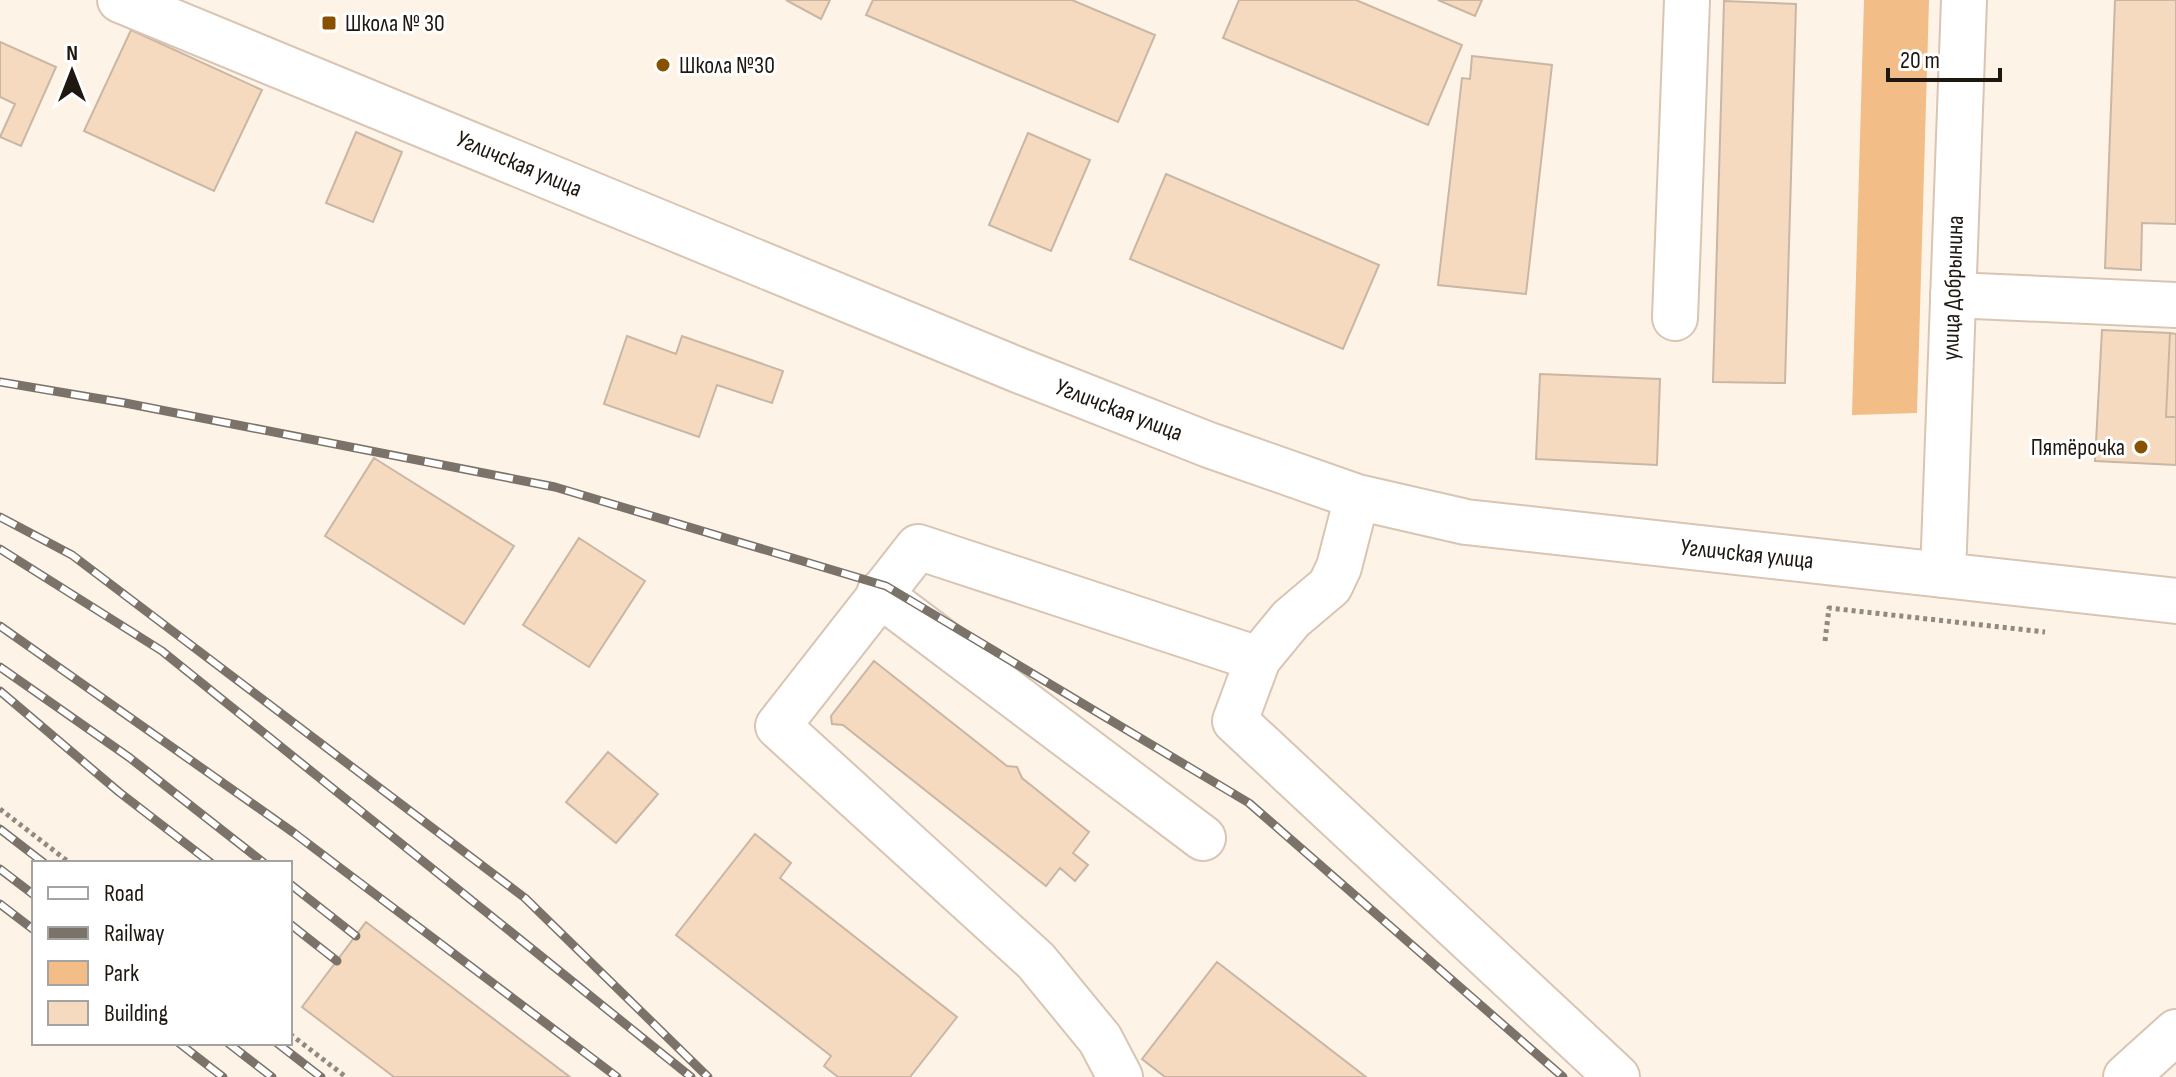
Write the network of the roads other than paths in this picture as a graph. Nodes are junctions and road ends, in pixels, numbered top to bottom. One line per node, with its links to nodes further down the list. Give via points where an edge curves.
1 (120, 0): 7 (street, Угличская улица, via 1018,370)
2 (1687, 0): 6 (street)
3 (1964, 0): 4 (street, улица Добрынина)
4 (1953, 295): 5 (street); 8 (street, улица Добрынина)
5 (2176, 305)
6 (1675, 318)
7 (1357, 497): 8 (street, Угличская улица, via 1466,522); 11 (street, via 1330,586 1291,619)
8 (1943, 575): 10 (street, Угличская улица)
9 (879, 594): 11 (street, via 918,547); 12 (street); 14 (street, via 778,726 1036,961 1100,1039)
10 (2176, 601)
11 (1258, 659): 15 (street, via 1235,721)
12 (1203, 838)
13 (2176, 1032): 16 (street)
14 (1120, 1077)
15 (1617, 1077)
16 (2126, 1077)

